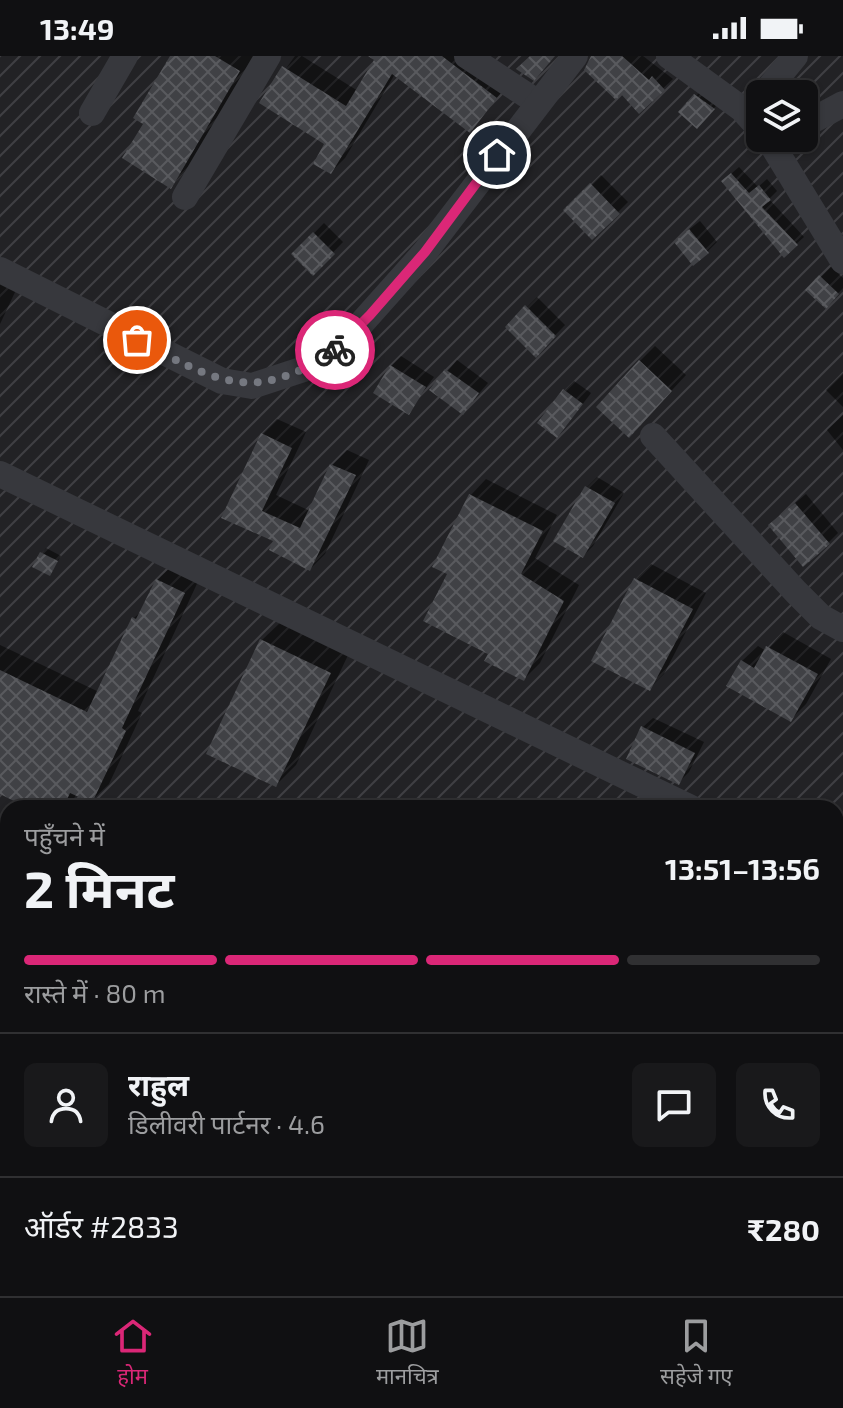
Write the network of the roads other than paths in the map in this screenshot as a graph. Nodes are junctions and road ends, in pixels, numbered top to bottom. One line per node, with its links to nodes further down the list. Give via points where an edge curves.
1 (125, 56): 11 (street)
2 (268, 56): 14 (street)
3 (467, 56): 9 (street)
4 (575, 56): 9 (street)
5 (669, 56): 8 (street)
6 (795, 56): 7 (street)
7 (773, 80)
8 (746, 95)
9 (537, 102): 16 (street, via 425,252 343,344 310,367 252,386 192,369)
10 (843, 104): 12 (street)
11 (92, 113)
12 (818, 117)
13 (779, 152): 15 (street)
14 (185, 197)
15 (843, 261)
16 (0, 270)
17 (653, 436): 19 (street, via 804,600)
18 (0, 474): 20 (street)
19 (843, 629)
20 (674, 800)

